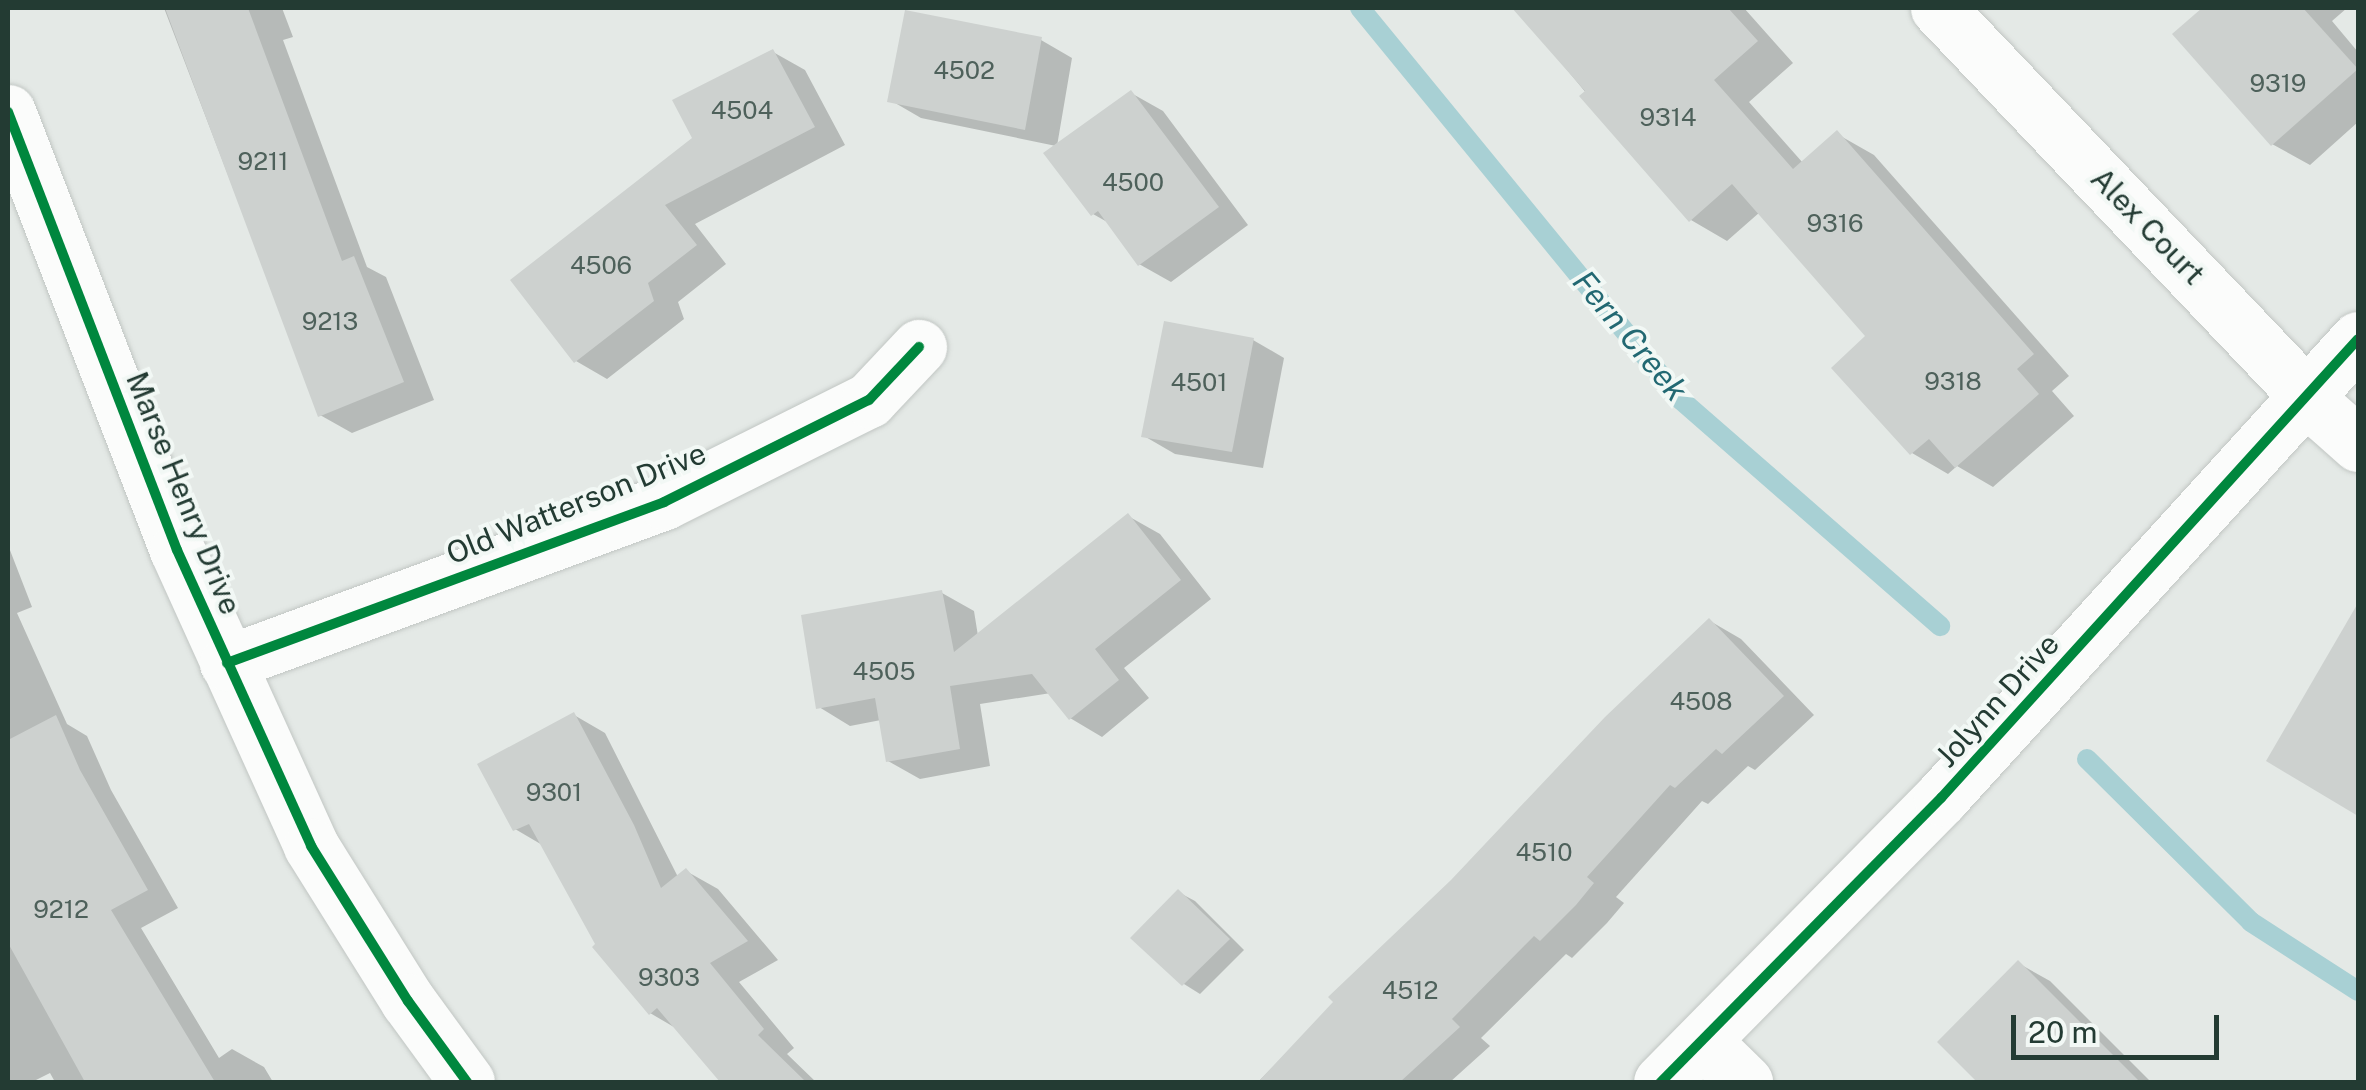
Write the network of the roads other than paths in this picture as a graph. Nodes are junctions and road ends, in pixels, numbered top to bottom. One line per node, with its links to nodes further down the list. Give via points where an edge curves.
1 (1938, 8): 5 (street, Alex Court)
2 (8, 112): 7 (street, Marse Henry Drive)
3 (2358, 339): 5 (street, Jolynn Drive)
4 (919, 347): 7 (street, Old Watterson Drive, via 869,400 664,502)
5 (2310, 395): 6 (street, Alex Court); 8 (street, Jolynn Drive, via 1942,798)
6 (2358, 444)
7 (226, 663): 9 (street, Marse Henry Drive, via 312,846)
8 (1703, 1041): 10 (street, Jolynn Drive); 11 (street)
9 (467, 1082)
10 (1661, 1082)
11 (1745, 1082)

